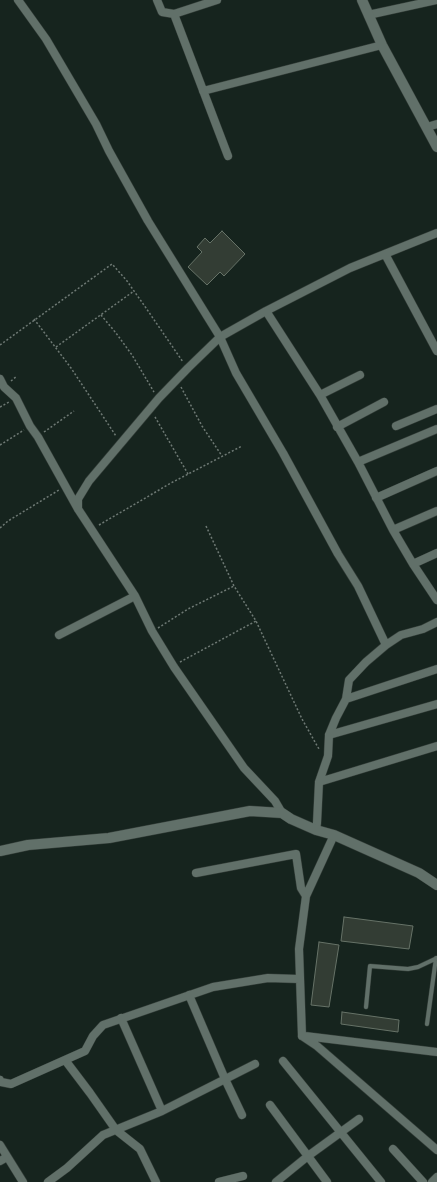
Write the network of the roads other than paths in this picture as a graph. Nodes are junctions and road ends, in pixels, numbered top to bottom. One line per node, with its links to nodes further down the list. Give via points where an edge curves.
1 (18, 0): 16 (street, via 66,72 148,221)
2 (157, 0): 6 (street, via 162,12)
3 (218, 0): 6 (street)
4 (362, 0): 7 (street)
5 (437, 0): 7 (street)
6 (174, 14): 9 (street)
7 (368, 15): 8 (street)
8 (382, 45): 9 (street); 10 (street)
9 (203, 92): 12 (street)
10 (432, 126): 11 (street)
11 (437, 147)
12 (228, 156)
13 (437, 233): 14 (street)
14 (385, 254): 15 (street, via 350,268); 17 (street)
15 (266, 311): 16 (street); 20 (street)
16 (220, 337): 29 (street, via 159,398 89,481 78,499); 38 (street, via 236,373 358,586)
17 (437, 350)
18 (360, 375): 20 (street)
19 (0, 379): 29 (street, via 4,387 16,398)
20 (320, 395): 24 (street)
21 (384, 402): 24 (street)
22 (437, 409): 23 (street)
23 (396, 426)
24 (337, 427): 26 (street)
25 (437, 429): 26 (street)
26 (358, 462): 28 (street)
27 (437, 471): 28 (street)
28 (376, 498): 31 (street)
29 (78, 510): 34 (street)
30 (437, 511): 31 (street)
31 (393, 530): 33 (street)
32 (437, 553): 33 (street)
33 (413, 564): 35 (street)
34 (135, 596): 37 (street); 45 (street, via 152,631 174,666 244,768 275,801)
35 (437, 600)
36 (437, 622): 38 (street, via 401,636)
37 (59, 635)
38 (386, 645): 40 (street, via 349,680)
39 (437, 669): 40 (street)
40 (346, 699): 42 (street)
41 (437, 704): 42 (street)
42 (329, 735): 44 (street, via 328,756)
43 (437, 746): 44 (street)
44 (319, 782): 46 (street)
45 (282, 813): 46 (street); 48 (street, via 250,811 110,838 28,845)
46 (316, 830): 47 (street)
47 (334, 835): 50 (street, via 419,873); 51 (street)
48 (0, 851)
49 (196, 873): 51 (street, via 296,854 301,888)
50 (437, 885)
51 (306, 896): 53 (street, via 299,949)
52 (436, 958): 55 (lane, via 408,969 370,966); 57 (lane)
53 (299, 979): 54 (street, via 268,978 212,986); 58 (street)
54 (188, 995): 56 (street); 63 (street)
55 (366, 1007)
56 (121, 1018): 60 (street, via 103,1025 85,1051); 66 (street)
57 (427, 1024)
58 (302, 1036): 59 (street); 73 (street, via 317,1046)
59 (437, 1052)
60 (65, 1060): 64 (street, via 11,1084); 69 (street)
61 (283, 1061): 70 (street)
62 (255, 1064): 63 (street)
63 (225, 1079): 66 (street); 67 (street)
64 (0, 1081)
65 (270, 1105): 74 (street)
66 (162, 1111): 69 (street)
67 (242, 1115)
68 (359, 1119): 70 (street)
69 (116, 1130): 79 (street, via 103,1135); 80 (street, via 140,1149)
70 (341, 1132): 74 (street); 84 (street)
71 (0, 1145): 75 (street)
72 (393, 1149): 85 (street)
73 (437, 1150)
74 (308, 1156): 82 (street); 83 (street)
75 (4, 1159): 78 (street)
76 (242, 1176): 81 (street)
77 (437, 1177): 86 (street)
78 (23, 1182)
79 (48, 1182)
80 (156, 1182)
81 (220, 1182)
82 (276, 1182)
83 (328, 1182)
84 (381, 1182)
85 (424, 1182)
86 (432, 1182)

